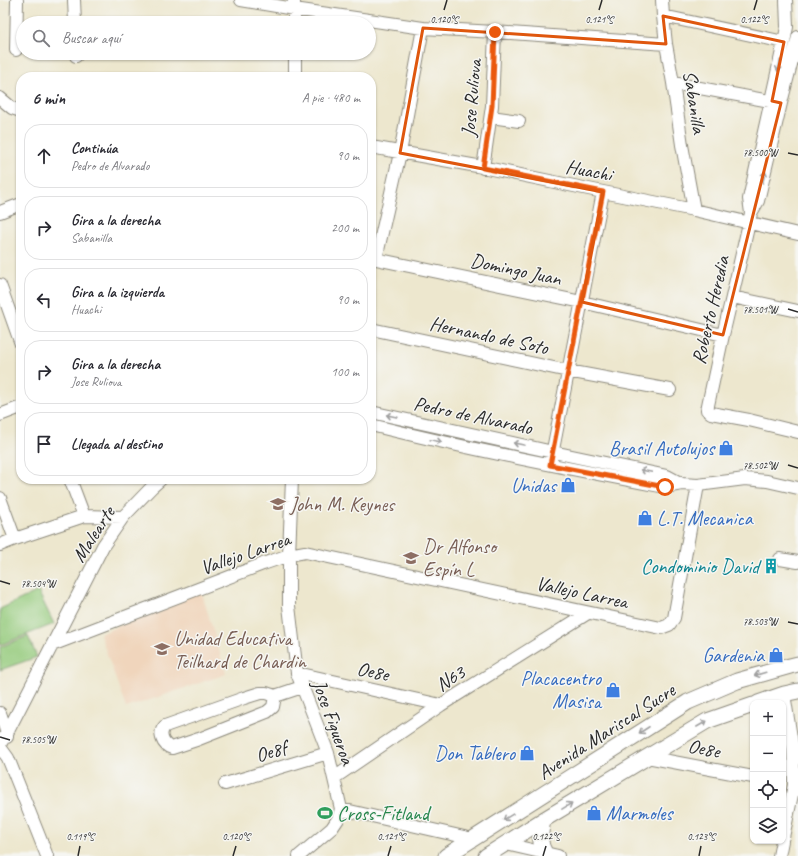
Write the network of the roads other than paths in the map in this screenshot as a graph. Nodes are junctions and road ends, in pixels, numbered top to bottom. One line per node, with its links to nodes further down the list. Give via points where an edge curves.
1 (17, 0): 7 (street)
2 (74, 0): 8 (street)
3 (241, 0): 6 (street)
4 (662, 0): 11 (street, Sabanilla)
5 (786, 0): 16 (street, Roberto Heredia, via 787,27)
6 (294, 5): 9 (street); 10 (street)
7 (17, 16)
8 (75, 16)
9 (294, 16)
10 (356, 16)
11 (663, 16): 16 (street); 17 (street, Sabanilla)
12 (376, 20): 13 (street)
13 (423, 28): 14 (street); 27 (street)
14 (495, 32): 17 (street); 24 (street, Jose Ruliova)
15 (798, 37): 22 (street, Roberto Heredia)
16 (784, 42): 22 (street, Roberto Heredia, one-way to 22)
17 (666, 44): 20 (street, Sabanilla)
18 (295, 60): 19 (street)
19 (295, 72)
20 (673, 83): 22 (street); 31 (street, Sabanilla)
21 (0, 98): 23 (street)
22 (776, 102): 33 (street, Roberto Heredia, via 749,199)
23 (16, 109)
24 (491, 117): 25 (street); 28 (street, Jose Ruliova)
25 (519, 121)
26 (376, 148): 27 (street, Huachi)
27 (400, 153): 28 (street, Huachi); 35 (street)
28 (483, 168): 29 (street, Huachi)
29 (603, 192): 31 (street, Huachi); 39 (street)
30 (16, 206): 32 (street)
31 (694, 210): 33 (street, Huachi)
32 (0, 212)
33 (750, 218): 34 (street, Huachi); 38 (street, Roberto Heredia)
34 (798, 234)
35 (376, 250)
36 (376, 258): 39 (street, Domingo Juan)
37 (0, 285): 41 (street)
38 (732, 297): 40 (street); 43 (street, Roberto Heredia)
39 (582, 302): 43 (street, Domingo Juan); 44 (street)
40 (798, 311)
41 (16, 330)
42 (376, 330): 44 (street, Hernando de Soto)
43 (723, 336): 50 (street, Roberto Heredia, via 707,410)
44 (568, 371): 45 (street, Hernando de Soto); 51 (street)
45 (670, 390)
46 (16, 409): 48 (street)
47 (376, 413): 51 (street, Pedro de Alvarado, one-way to 47)
48 (0, 415)
49 (376, 426): 52 (street, Pedro de Alvarado, one-way to 52)
50 (798, 432)
51 (553, 452): 52 (street); 56 (street, Pedro de Alvarado, one-way to 51, via 667,476)
52 (550, 465): 56 (street, Pedro de Alvarado, via 665,487)
53 (72, 484): 60 (street)
54 (152, 484): 61 (street, Malearte)
55 (292, 484): 64 (street, Jose Figueroa)
56 (682, 484): 57 (street, Pedro de Alvarado)
57 (698, 485): 58 (street, Pedro de Alvarado, via 745,479); 67 (street, Vallejo Larrea, via 674,618 669,625 661,628)
58 (798, 488)
59 (0, 498): 62 (street)
60 (84, 516): 61 (street); 62 (street)
61 (123, 517): 68 (street, Malearte, via 103,546)
62 (15, 539): 63 (street)
63 (0, 545)
64 (289, 554): 67 (street, Vallejo Larrea, via 305,552); 68 (street, Vallejo Larrea); 70 (street, Jose Figueroa, via 289,606)
65 (780, 559): 66 (street)
66 (798, 562)
67 (588, 613): 75 (street, N63)
68 (52, 646): 78 (street, Malearte)
69 (798, 664): 90 (main road, Avenida Mariscal Sucre, one-way to 90, via 737,681 688,702)
70 (297, 674): 71 (street, Jose Figueroa); 75 (street, Oe8e)
71 (302, 687): 73 (street); 80 (street, Jose Figueroa)
72 (791, 692): 74 (main road); 86 (street, via 792,750)
73 (275, 696): 73 (street, via 272,707 267,712 172,748 163,742 162,731 165,726 260,693)
74 (767, 700)
75 (441, 705): 84 (street, N63)
76 (750, 706): 81 (main road, Avenida Mariscal Sucre, one-way to 76, via 707,721)
77 (0, 713): 78 (street)
78 (7, 733): 79 (street, Malearte); 82 (street)
79 (0, 746): 82 (street)
80 (328, 753): 84 (street, Jose Figueroa); 85 (street, Oe8f)
81 (647, 757): 83 (street, Oe8e); 89 (main road, Avenida Mariscal Sucre, one-way to 81)
82 (8, 758): 94 (street)
83 (750, 776)
84 (334, 778): 88 (street, Jose Figueroa)
85 (225, 784)
86 (788, 784): 87 (street)
87 (786, 808)
88 (341, 809): 90 (street); 95 (street, via 332,828)
89 (543, 820): 91 (main road, Avenida Mariscal Sucre); 93 (main road, via 540,842 542,848)
90 (473, 839): 96 (main road, Avenida Mariscal Sucre)
91 (506, 844): 93 (street); 97 (main road, Avenida Mariscal Sucre)
92 (781, 844): 98 (street)
93 (551, 855)
94 (47, 856)
95 (299, 856)
96 (446, 856)
97 (486, 856)
98 (779, 856)

